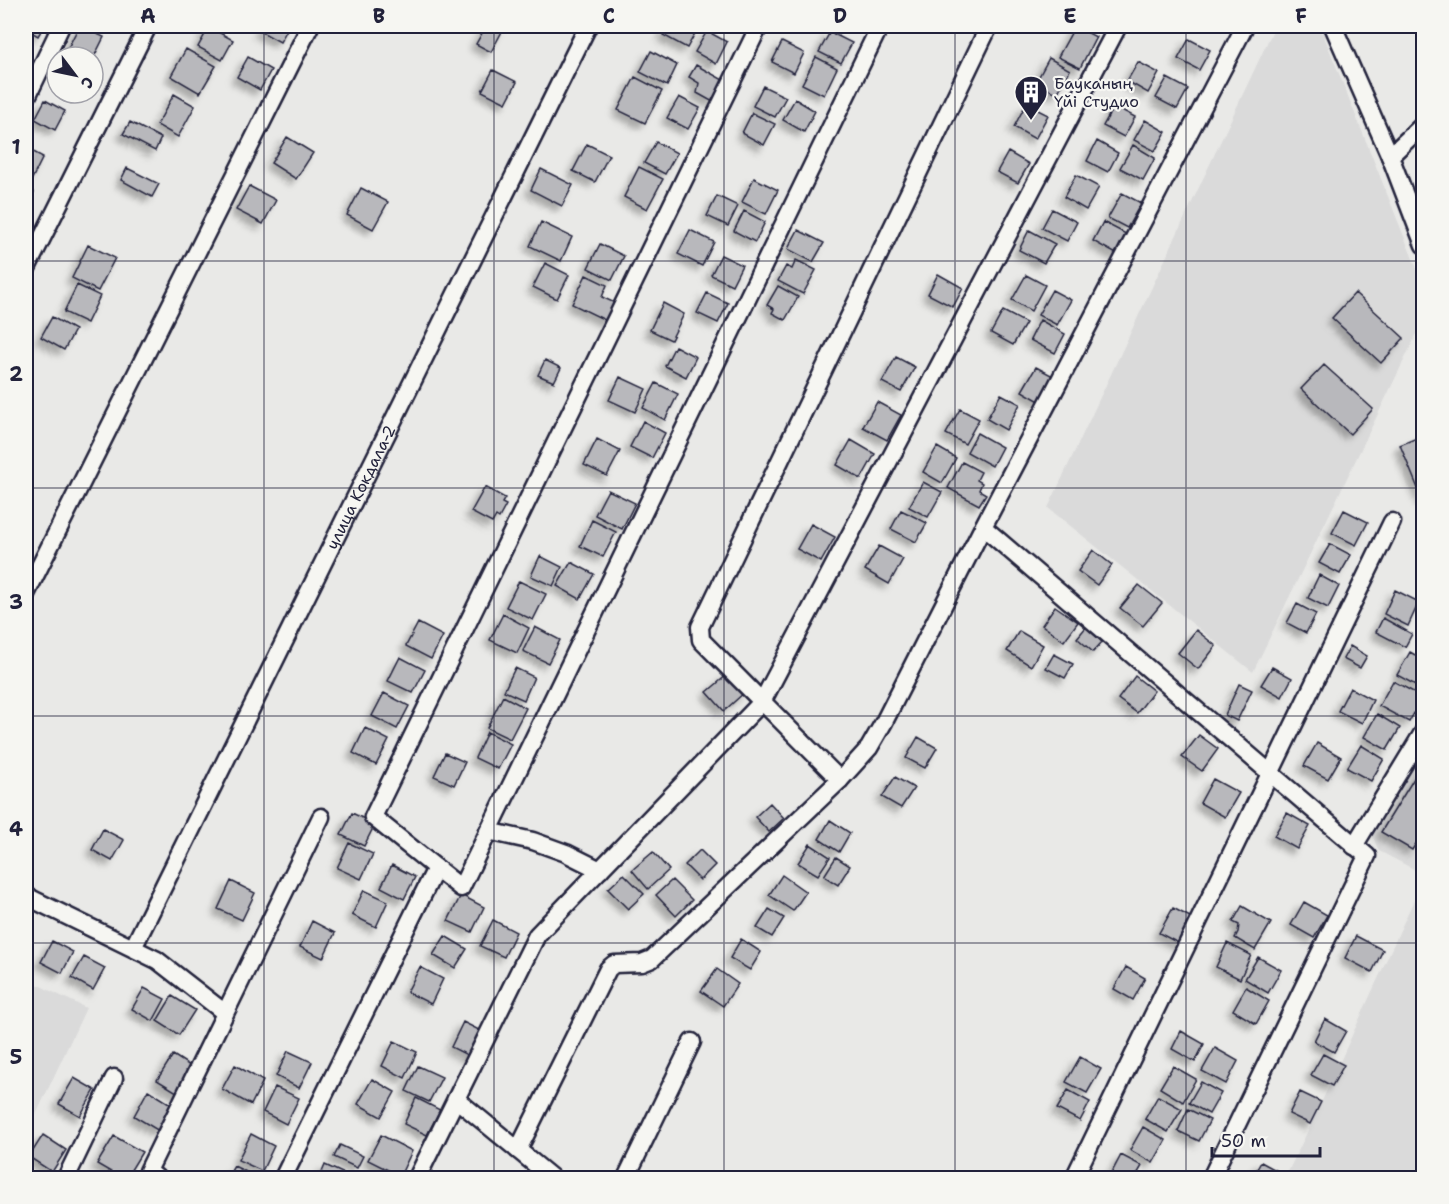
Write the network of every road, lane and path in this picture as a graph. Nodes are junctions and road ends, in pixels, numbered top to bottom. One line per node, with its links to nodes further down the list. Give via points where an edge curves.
1 (61, 26): 11 (street)
2 (148, 26): 15 (street)
3 (310, 26): 18 (street)
4 (588, 26): 29 (street, улица Кокдала-2)
5 (759, 26): 26 (street, via 374,817)
6 (880, 26): 24 (street)
7 (989, 26): 19 (street, via 700,627 701,640)
8 (1118, 26): 19 (street)
9 (1245, 26): 17 (street)
10 (1333, 26): 13 (street)
11 (26, 99)
12 (1424, 124): 13 (street)
13 (1390, 156): 14 (street)
14 (1424, 245)
15 (26, 270)
16 (1392, 522): 21 (street)
17 (983, 527): 21 (street); 22 (street, via 884,722 869,748)
18 (26, 594)
19 (762, 702): 22 (street); 27 (street)
20 (1424, 731): 25 (street)
21 (1270, 774): 25 (street); 41 (street)
22 (840, 780): 34 (street, via 652,959 614,964 608,969)
23 (321, 817): 30 (street)
24 (488, 831): 26 (street, via 460,888); 27 (street, via 533,841)
25 (1354, 846): 42 (street, via 1367,856)
26 (436, 868): 37 (street)
27 (600, 870): 33 (street, via 537,935)
28 (26, 896): 29 (street)
29 (133, 948): 30 (street, via 157,960)
30 (225, 1013): 36 (street, via 148,1171)
31 (692, 1042): 40 (street)
32 (114, 1078): 35 (street)
33 (456, 1099): 34 (street); 38 (street)
34 (518, 1150): 39 (street)
35 (66, 1179)
36 (157, 1179)
37 (283, 1179)
38 (417, 1179)
39 (552, 1179)
40 (626, 1179)
41 (1074, 1179)
42 (1210, 1179)

